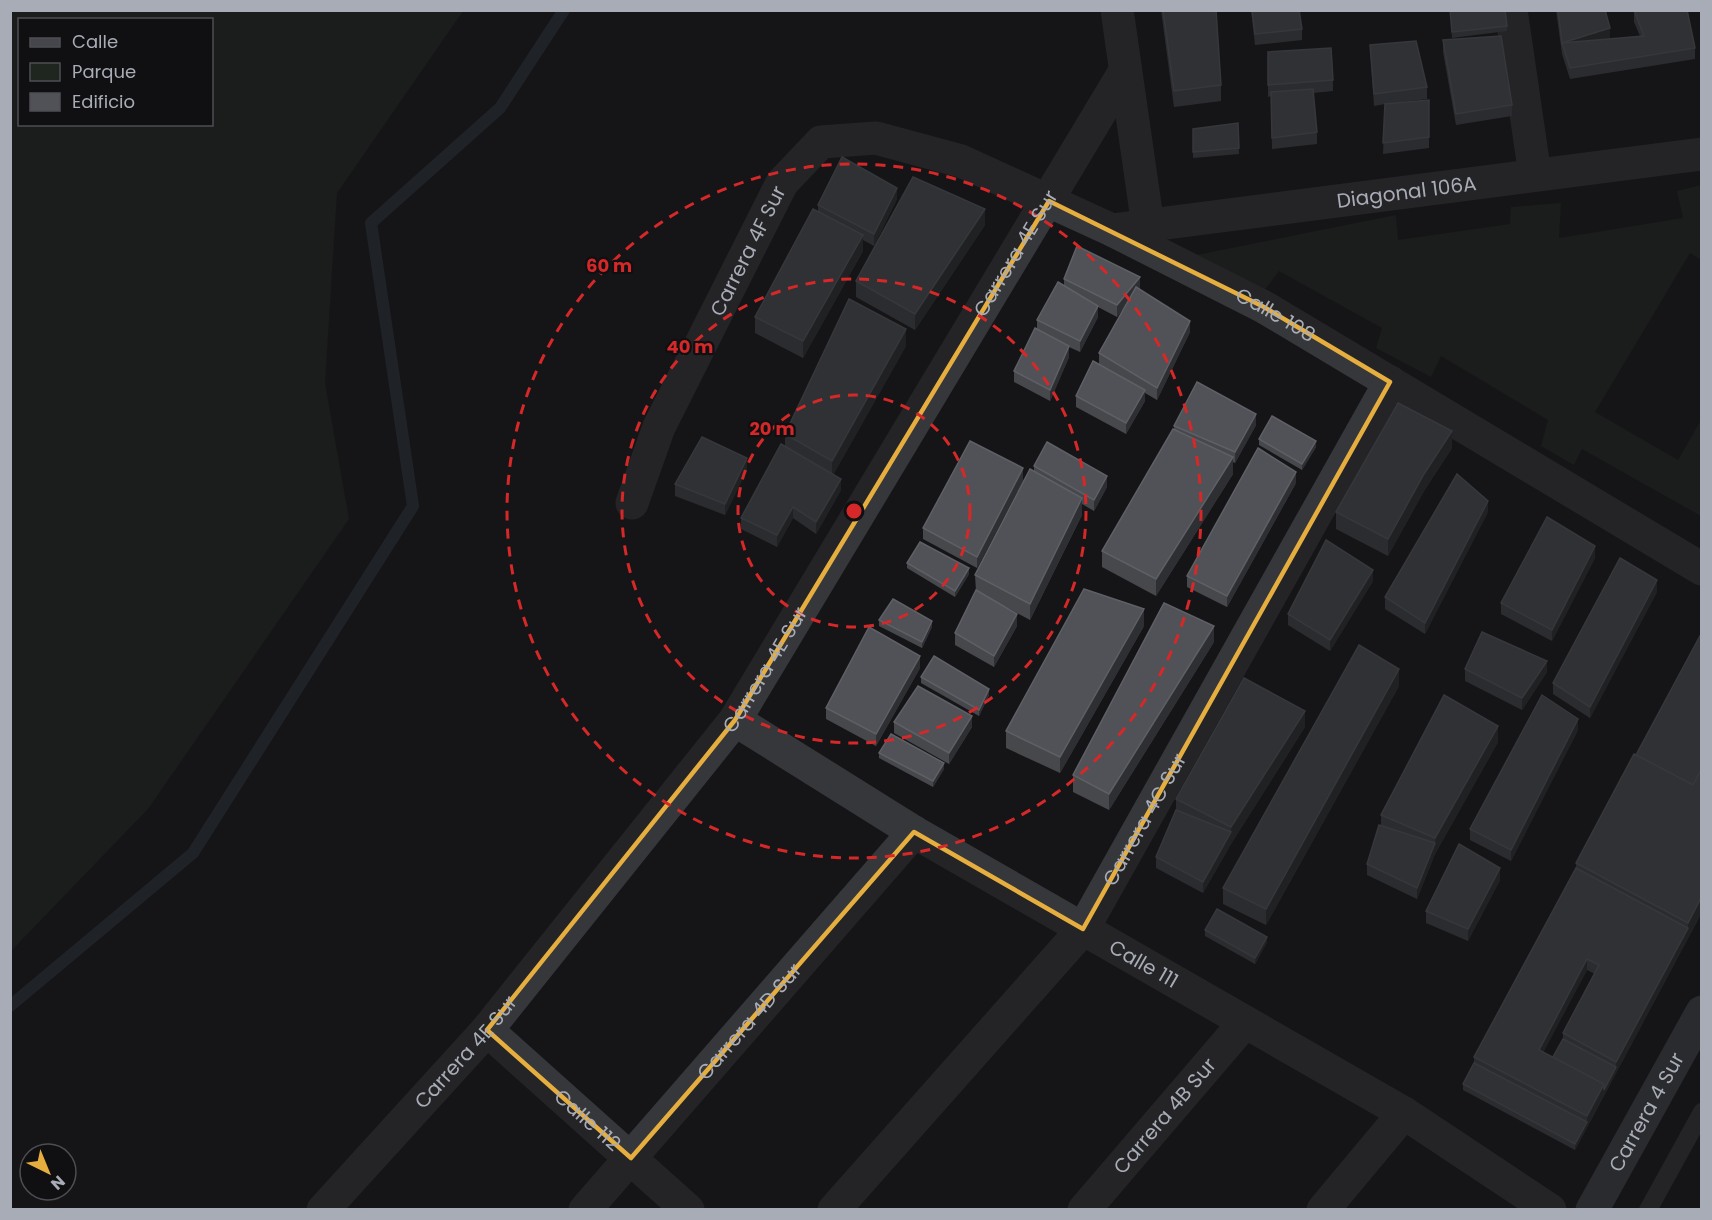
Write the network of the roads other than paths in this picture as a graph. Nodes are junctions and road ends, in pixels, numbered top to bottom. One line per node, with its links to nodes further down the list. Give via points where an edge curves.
1 (1117, 10): 3 (street)
2 (1511, 10): 6 (street)
3 (1125, 70): 7 (street, Carrera 4E Sur); 8 (street)
4 (821, 142): 7 (street, Calle 108, via 876,138 961,161); 11 (street, Carrera 4F Sur, via 782,183 659,427)
5 (1701, 154): 6 (street, Diagonal 106A)
6 (1535, 175): 8 (street, Diagonal 106A)
7 (1049, 201): 9 (street, Calle 108); 13 (street, Carrera 4E Sur)
8 (1148, 226): 9 (street, Diagonal 106A)
9 (1112, 230): 10 (street, Calle 108, via 1264,307)
10 (1390, 382): 12 (street, Calle 108); 15 (street, Carrera 4C Sur)
11 (632, 503)
12 (1698, 560)
13 (735, 720): 14 (street, Calle 111); 18 (street, Carrera 4E Sur)
14 (914, 832): 15 (street, Calle 111); 21 (street, Carrera 4D Sur)
15 (1083, 929): 17 (street, Calle 111); 25 (street, Carrera 4C Sur)
16 (1700, 1019): 29 (street, Carrera 4 Sur)
17 (1245, 1022): 20 (street, Calle 111); 26 (street, Carrera 4B Sur)
18 (487, 1030): 21 (street, Calle 112); 22 (street, Carrera 4E Sur)
19 (1701, 1112): 30 (lane)
20 (1404, 1113): 27 (street); 28 (street, Calle 111)
21 (631, 1158): 23 (street, Carrera 4D Sur); 24 (street, Calle 112)
22 (323, 1209)
23 (585, 1209)
24 (688, 1209)
25 (834, 1209)
26 (1084, 1209)
27 (1323, 1209)
28 (1550, 1209)
29 (1592, 1209)
30 (1648, 1209)

